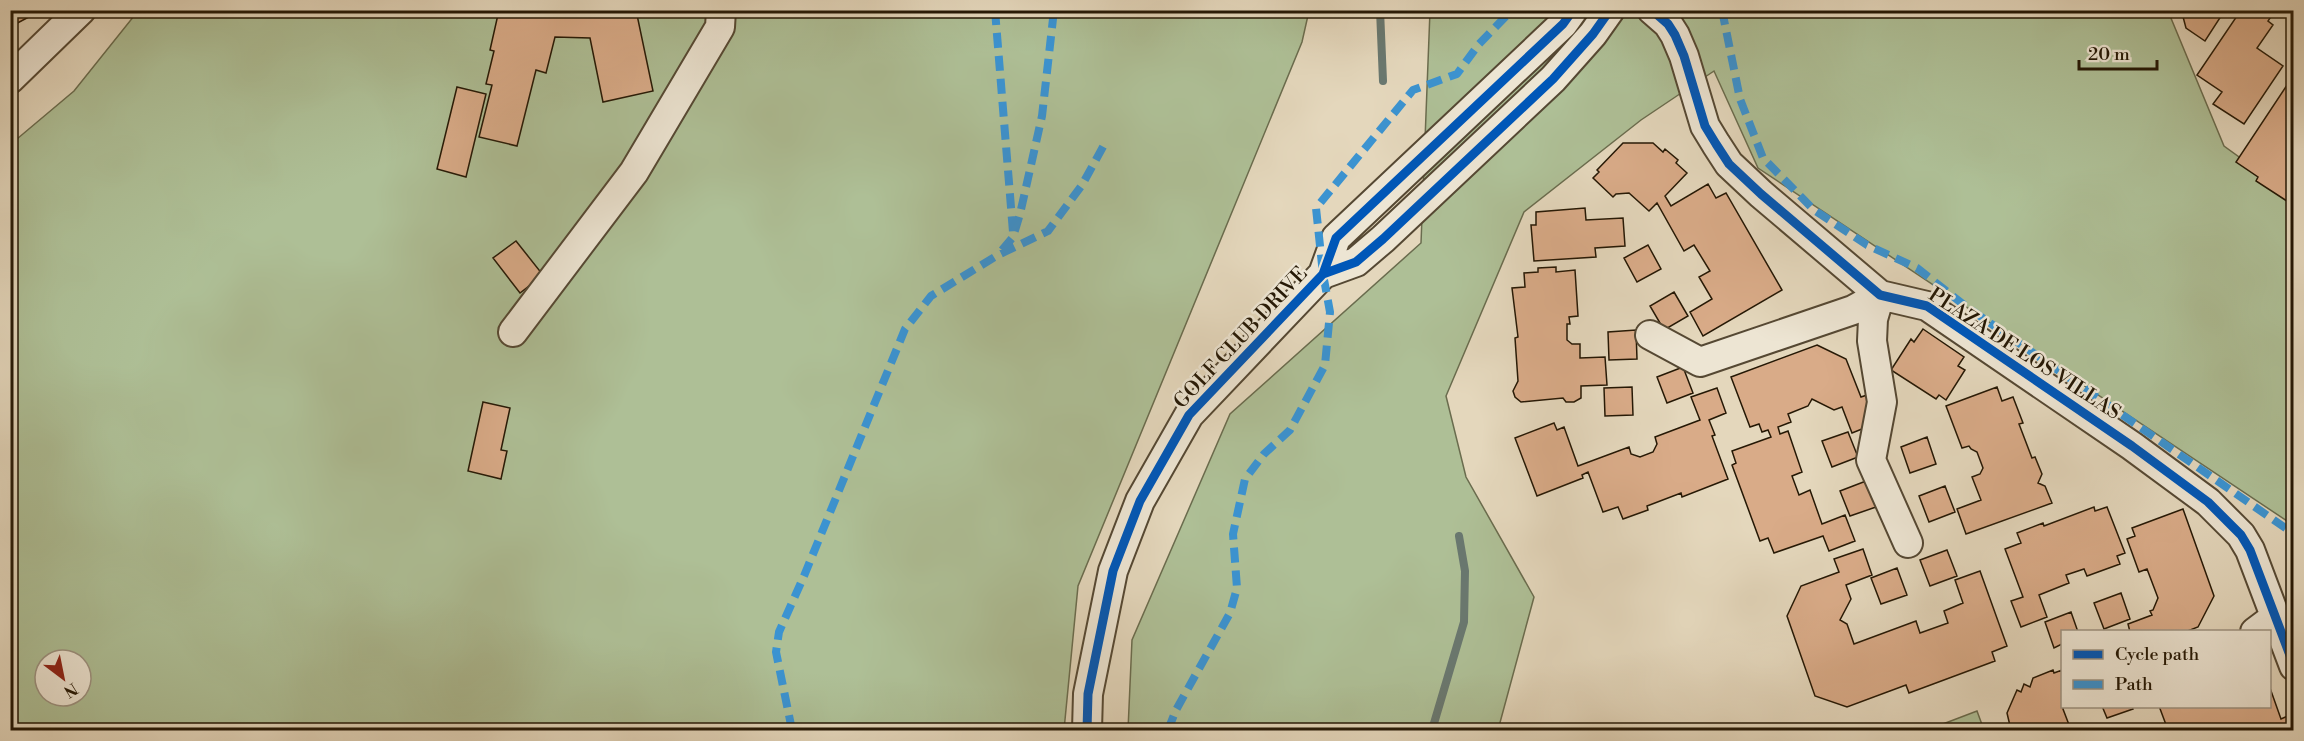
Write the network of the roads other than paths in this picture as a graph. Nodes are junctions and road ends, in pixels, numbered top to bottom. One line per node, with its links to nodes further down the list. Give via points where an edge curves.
1 (81, 10): 6 (street)
2 (721, 10): 9 (street, via 720,27 634,172)
3 (1573, 10): 7 (street, GOLF CLUB DRIVE, via 1336,238)
4 (1610, 10): 7 (street, GOLF CLUB DRIVE, via 1553,80 1383,239 1356,262)
5 (1652, 10): 8 (street, PLAZA DE LOS VILLAS, via 1675,35 1706,126 1729,164)
6 (10, 80)
7 (1323, 274): 15 (street, GOLF CLUB DRIVE, via 1189,415 1140,501 1113,571 1088,694)
8 (1880, 295): 10 (street, via 1848,312 1700,362); 11 (street, via 1872,341 1882,402 1871,460); 12 (street, PLAZA DE LOS VILLAS, via 1927,306 2133,446 2208,502 2241,535 2250,550)
9 (513, 332)
10 (1650, 335)
11 (1908, 543)
12 (2265, 624)
13 (2271, 633): 14 (street, PLAZA DE LOS VILLAS)
14 (2294, 666)
15 (1087, 730)

